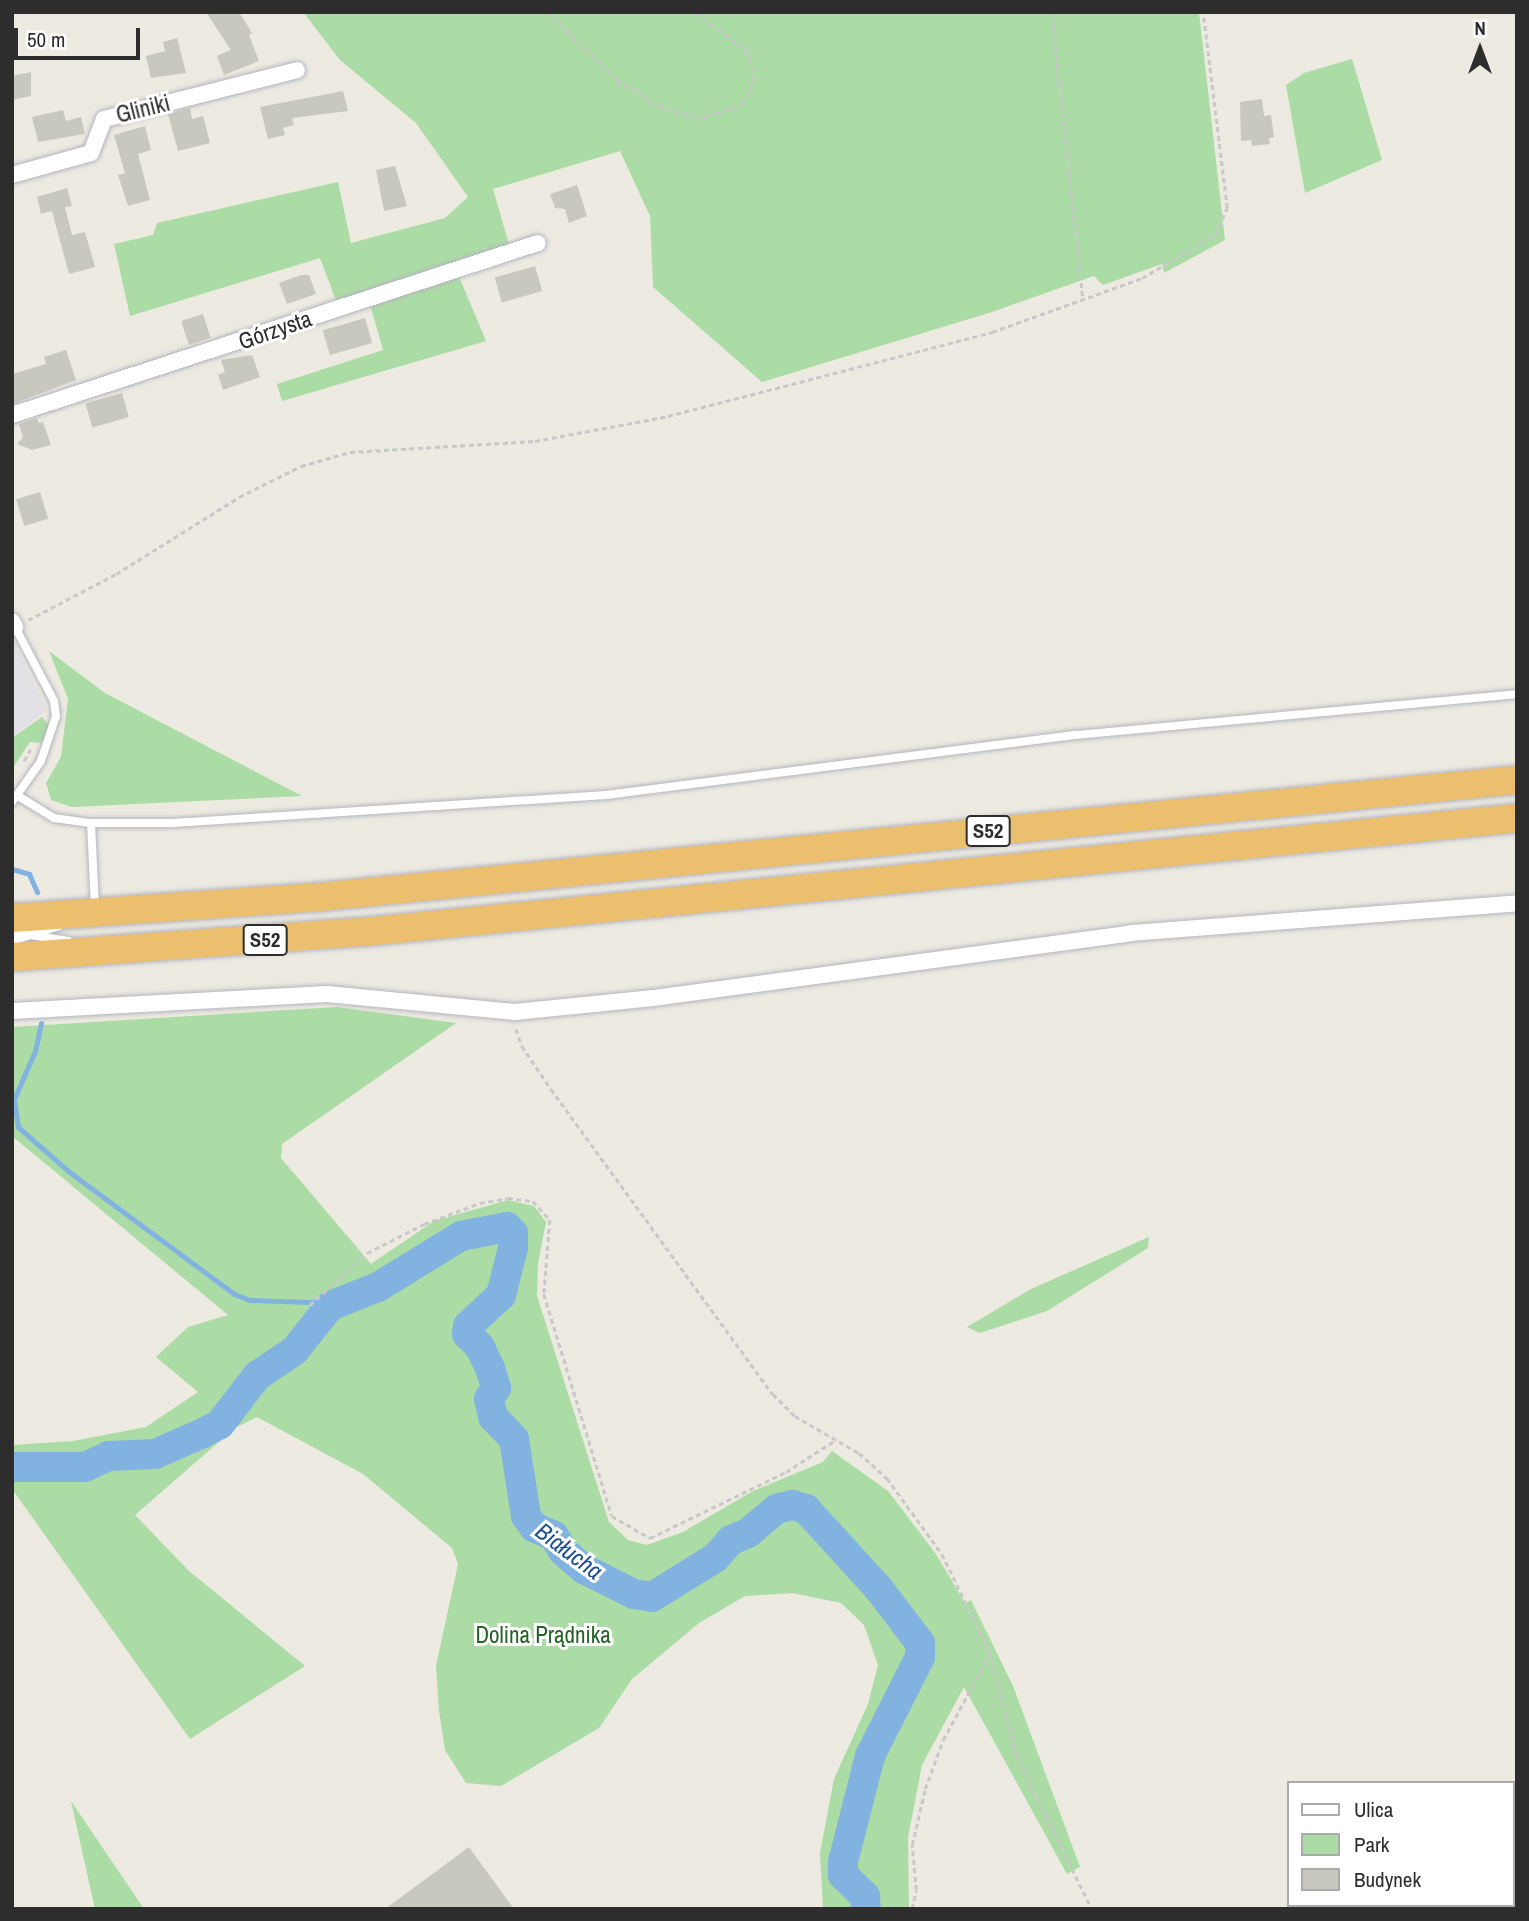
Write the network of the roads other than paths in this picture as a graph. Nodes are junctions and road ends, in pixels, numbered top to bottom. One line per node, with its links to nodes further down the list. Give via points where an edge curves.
1 (297, 70): 2 (street, Gliniki, via 104,119 91,153)
2 (12, 175)
3 (538, 243): 4 (street, Górzysta)
4 (12, 415)
5 (13, 624): 8 (lane, via 54,701 56,716 41,761)
6 (1517, 694): 10 (lane, via 1076,735 606,795 173,823)
7 (1517, 780): 12 (highway, S52, via 319,897)
8 (15, 799): 10 (lane, via 54,818)
9 (1517, 818): 16 (highway, S52)
10 (91, 823): 12 (lane)
11 (1517, 904): 18 (street, via 1118,934 653,998 515,1012 327,995)
12 (95, 914): 13 (highway, S52)
13 (23, 927): 14 (lane); 15 (lane); 16 (lane)
14 (12, 932)
15 (12, 941)
16 (129, 951): 17 (highway, S52)
17 (12, 957)
18 (12, 1011)

